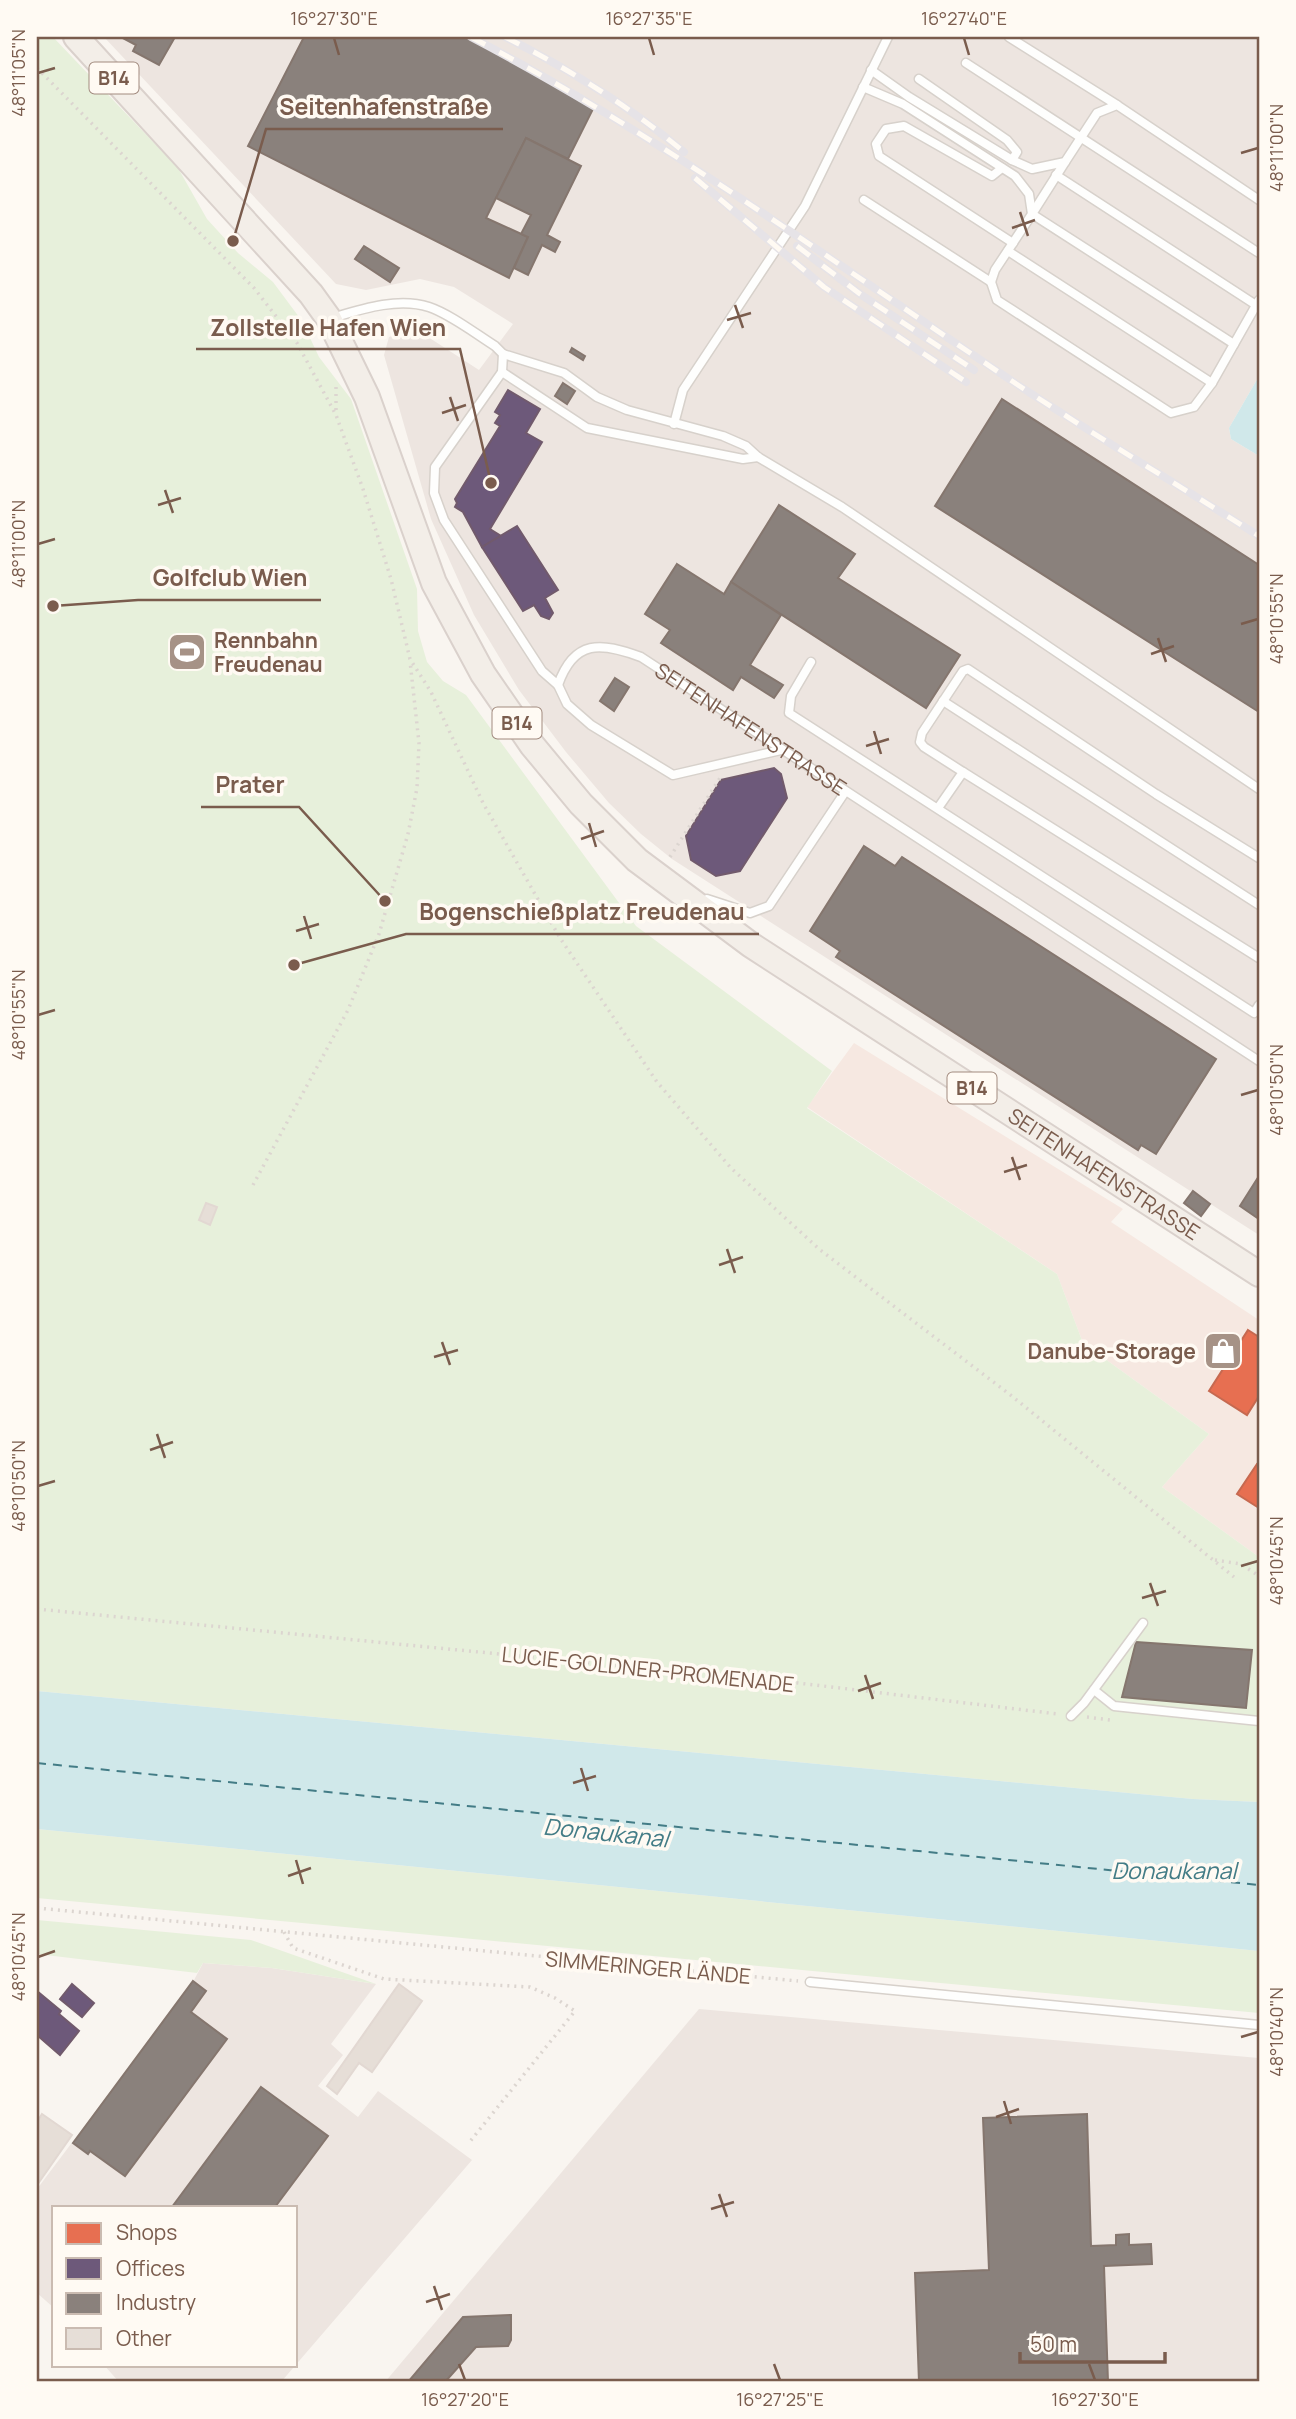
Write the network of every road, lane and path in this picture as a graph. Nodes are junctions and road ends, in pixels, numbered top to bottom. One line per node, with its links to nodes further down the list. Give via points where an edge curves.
1 (888, 37): 6 (lane)
2 (1009, 37): 9 (lane)
3 (81, 39): 22 (main road, SEITENHAFENSTRASSE / B14)
4 (966, 63): 10 (lane)
5 (37, 68): 29 (path, via 254,288 296,343 336,415 363,489)
6 (871, 70): 8 (lane); 11 (lane)
7 (919, 79): 11 (lane, via 1007,140 1017,152)
8 (863, 87): 13 (lane, via 903,104); 27 (lane, via 805,206 683,390)
9 (1117, 105): 10 (lane, via 1097,113); 16 (lane)
10 (1081, 138): 12 (lane); 19 (lane)
11 (1012, 160): 12 (lane, via 1032,169)
12 (1065, 162): 14 (lane)
13 (1003, 168): 17 (lane, via 1029,194); 18 (lane, via 992,176 904,126 886,130 876,144 879,156)
14 (1056, 175): 17 (lane); 21 (lane)
15 (864, 200): 20 (lane)
16 (1259, 201)
17 (1032, 214): 18 (lane); 23 (lane)
18 (1011, 247): 20 (lane); 26 (lane)
19 (1259, 253)
20 (991, 282): 26 (lane, via 997,300 1171,413 1194,407)
21 (1258, 303): 23 (lane)
22 (329, 318): 24 (lane, via 413,303 431,307); 39 (main road, SEITENHAFENSTRASSE / B14, via 367,397 434,583 484,674 532,745)
23 (1234, 344): 26 (lane)
24 (503, 354): 25 (lane); 27 (lane, via 564,373 597,397)
25 (502, 372): 28 (lane, via 586,428 743,459); 31 (lane, via 435,467 434,493 444,520 542,671)
26 (1212, 383)
27 (674, 424): 28 (lane, via 723,436)
28 (758, 457): 36 (lane, via 842,507)
29 (410, 659): 48 (path, via 419,743 417,788 379,934 348,1010); 50 (path, via 431,692 483,803 561,939 657,1082 731,1168 819,1249 1013,1397)
30 (811, 662): 38 (lane, via 791,696 789,713)
31 (558, 685): 33 (lane, SEITENHAFENSTRASSE, via 565,666 578,653 594,647 618,649 641,657); 34 (lane, via 567,704 592,725 673,775)
32 (943, 701): 35 (lane, via 920,742); 41 (lane, via 968,669); 44 (lane)
33 (781, 750): 34 (lane); 37 (lane, SEITENHAFENSTRASSE)
34 (730, 762): 42 (path)
35 (963, 772): 38 (lane); 45 (lane)
36 (1259, 789)
37 (845, 792): 43 (lane, via 769,906 750,914); 47 (lane, SEITENHAFENSTRASSE)
38 (938, 808): 46 (lane)
39 (612, 836): 40 (lane); 49 (main road, SEITENHAFENSTRASSE / B14, via 751,945)
40 (650, 857)
41 (1259, 858)
42 (669, 859)
43 (700, 894)
44 (1259, 905)
45 (1259, 958)
46 (1258, 1011)
47 (1259, 1061)
48 (253, 1185)
49 (1259, 1274)
50 (1213, 1560): 51 (path, via 1241,1564); 52 (path)
51 (1259, 1576)
52 (1234, 1577)
53 (37, 1609): 56 (path, LUCIE-GOLDNER-PROMENADE, via 798,1683)
54 (1143, 1623): 55 (lane)
55 (1094, 1690): 56 (lane); 58 (lane, via 1114,1706)
56 (1071, 1716): 57 (path, LUCIE-GOLDNER-PROMENADE)
57 (1112, 1720)
58 (1259, 1721)
59 (37, 1908): 60 (path, SIMMERINGER LÄNDE)
60 (284, 1932): 61 (path, SIMMERINGER LÄNDE); 63 (path, via 293,1948 384,1979 530,1987 575,2011)
61 (810, 1982): 62 (lane)
62 (1259, 2025)
63 (468, 2144)

